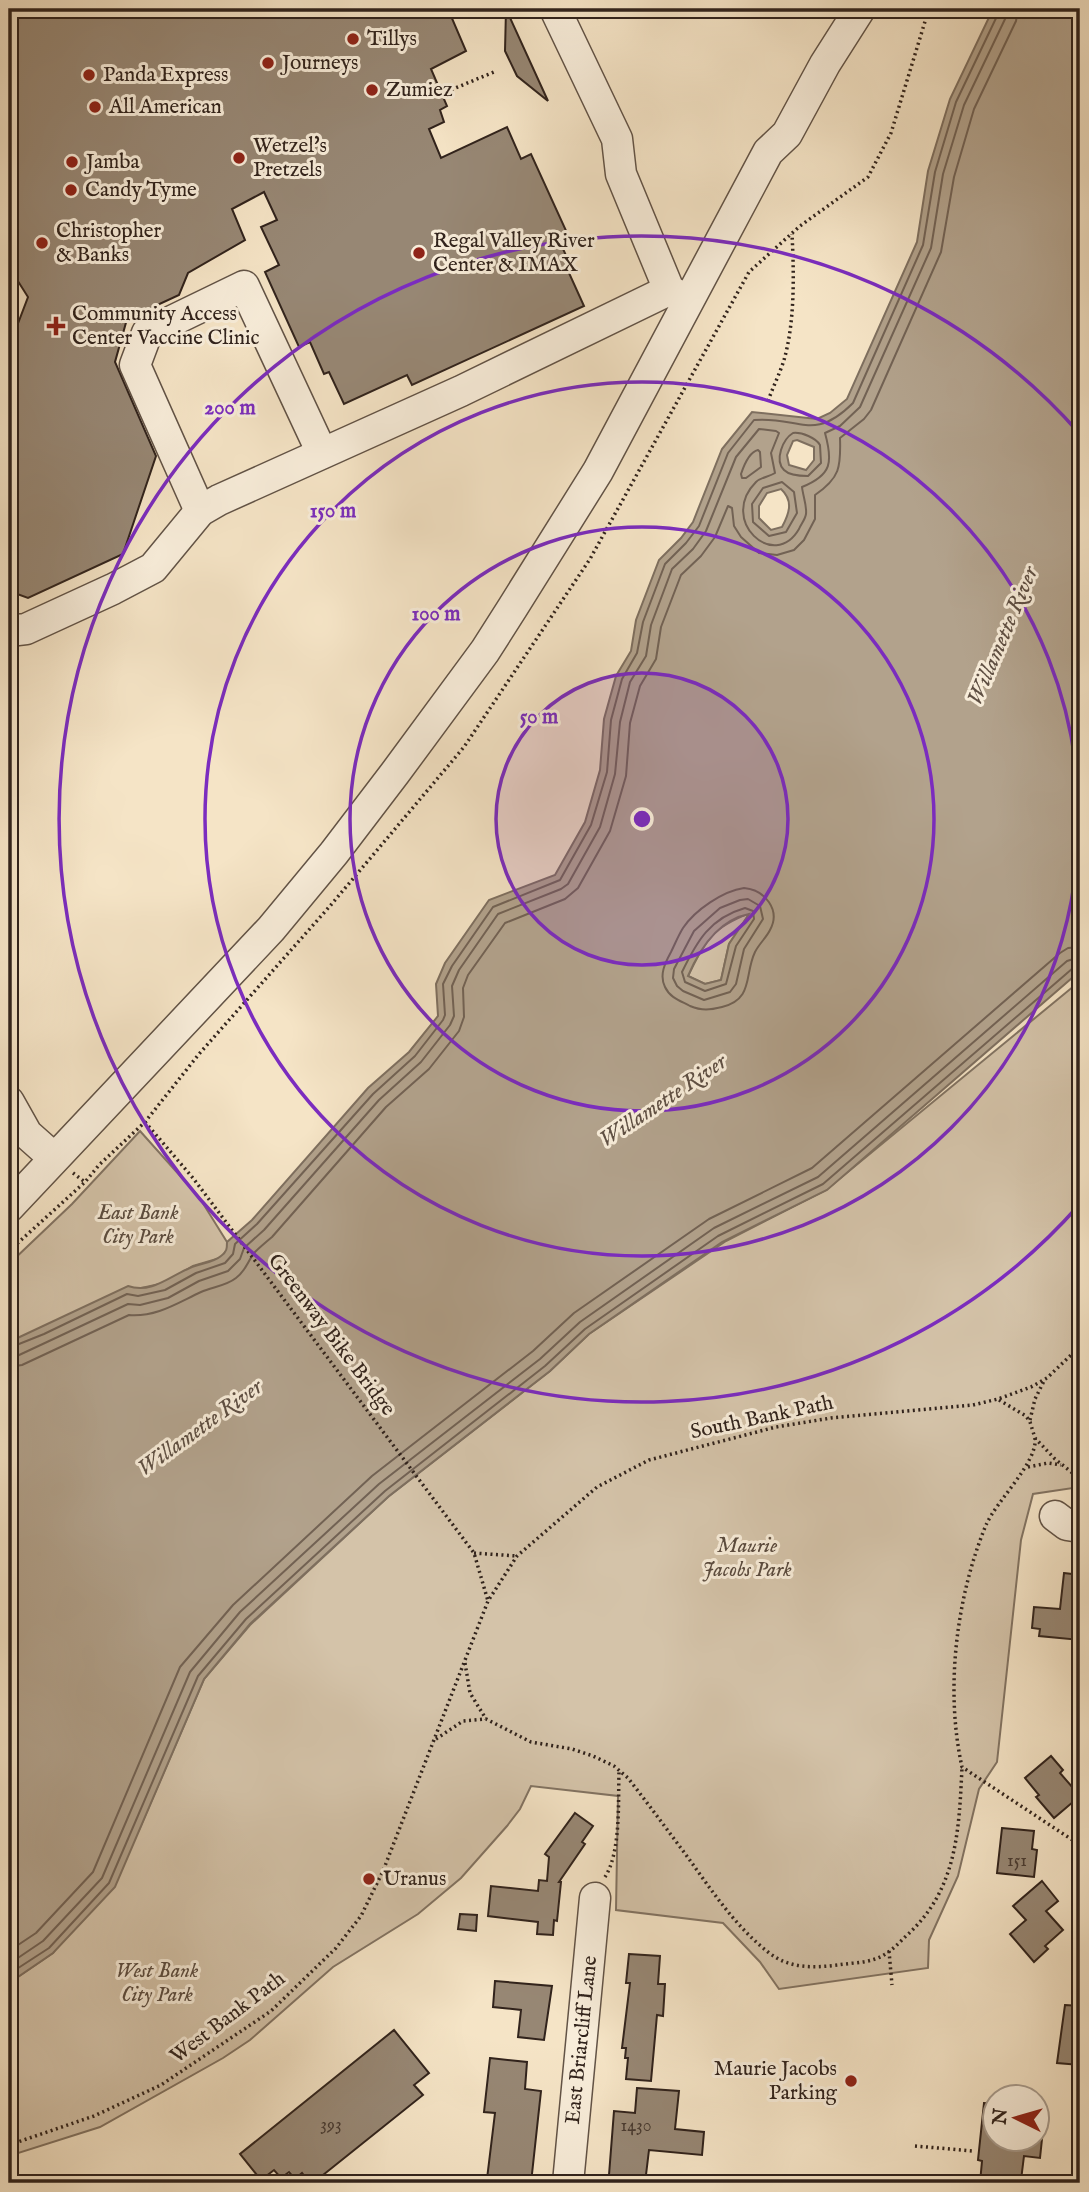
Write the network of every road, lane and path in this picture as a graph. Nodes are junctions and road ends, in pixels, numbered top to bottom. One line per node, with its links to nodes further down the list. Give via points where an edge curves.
1 (555, 9): 6 (street, via 617,139 621,174)
2 (860, 9): 6 (street, via 787,134 768,152)
3 (494, 72): 4 (path)
4 (441, 94)
5 (792, 234): 7 (path, via 791,318 785,358)
6 (679, 295): 8 (street); 12 (street, via 598,471 456,691 271,929)
7 (768, 401)
8 (322, 453): 9 (street); 9 (street, via 244,286 163,325 147,333 135,365)
9 (200, 512): 10 (street, via 153,568 26,629)
10 (9, 631)
11 (9, 1102): 12 (street, via 27,1134)
12 (54, 1158): 13 (street)
13 (9, 1208)
14 (9, 1251): 25 (path, Greenway Bike Bridge, via 145,1122 193,1178)
15 (1080, 1343): 16 (path, South Bank Path)
16 (1071, 1355): 17 (path); 18 (path, South Bank Path)
17 (1080, 1361)
18 (1047, 1378): 19 (path, South Bank Path); 20 (path, via 1035,1399)
19 (998, 1399): 20 (path); 26 (path, South Bank Path, via 776,1427 649,1460 597,1487)
20 (1030, 1422): 21 (path)
21 (1035, 1438): 22 (path); 23 (path)
22 (1063, 1466): 23 (path, via 1048,1463); 24 (path)
23 (1026, 1468): 31 (path, via 988,1521 964,1596 955,1717)
24 (1080, 1479)
25 (474, 1553): 26 (path); 27 (path, Greenway Bike Bridge)
26 (517, 1556): 27 (path, South Bank Path)
27 (488, 1601): 28 (path, West Bank Path)
28 (464, 1661): 29 (path, via 470,1693); 30 (path, West Bank Path)
29 (486, 1720): 30 (path, via 463,1721); 32 (path, via 531,1742 593,1756)
30 (434, 1740): 37 (path, West Bank Path, via 361,1916 293,1991 271,2011 161,2085 94,2116)
31 (961, 1767): 33 (path); 35 (path, via 960,1819 948,1875 920,1924)
32 (619, 1771): 34 (path, via 612,1862); 35 (path, via 714,1894 769,1953 806,1968 856,1963)
33 (1080, 1845)
34 (595, 1898): 40 (street, East Briarcliff Lane)
35 (889, 1951): 36 (path)
36 (892, 1986)
37 (9, 2145)
38 (915, 2146): 39 (path)
39 (973, 2151)
40 (568, 2183)

